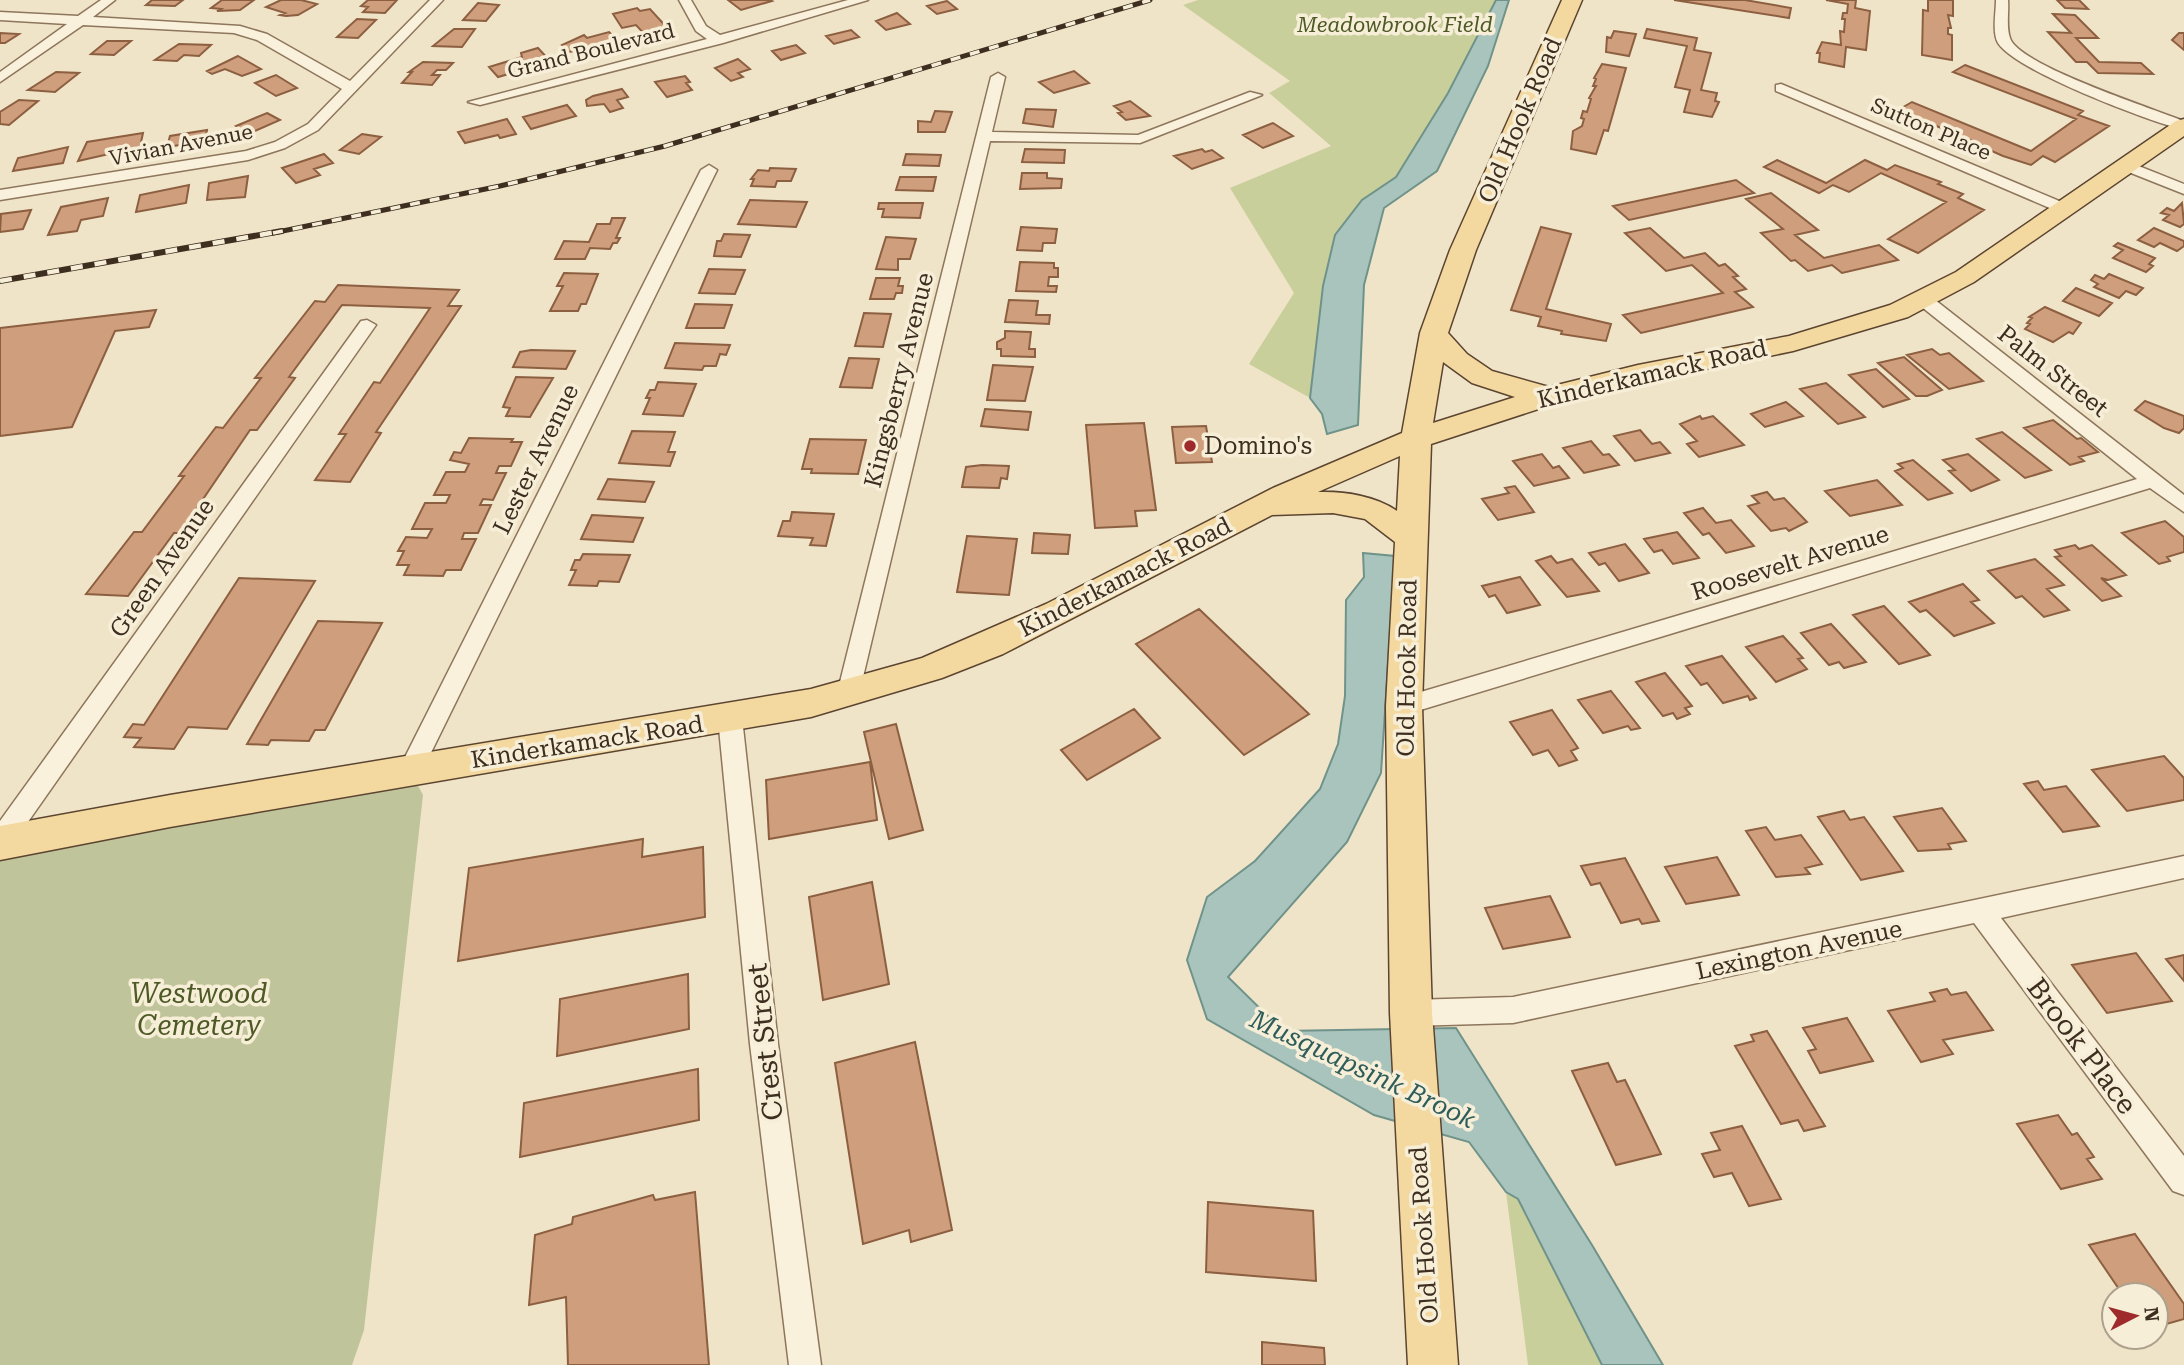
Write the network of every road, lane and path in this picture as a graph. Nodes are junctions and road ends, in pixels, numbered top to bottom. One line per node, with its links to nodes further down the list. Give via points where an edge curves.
1 (109, 0): 8 (street)
2 (437, 0): 12 (street, Vivian Avenue)
3 (685, 0): 9 (street, via 701,28)
4 (862, 0): 9 (street, Grand Boulevard)
5 (1572, 0): 25 (main road, Old Hook Road, via 1463,250)
6 (2002, 0): 16 (street, via 2003,40 2029,65)
7 (0, 16): 8 (street)
8 (80, 20): 11 (street); 12 (street, via 216,27 253,34)
9 (718, 40): 15 (street, Grand Boulevard)
10 (998, 77): 17 (street, Kingsberry Avenue)
11 (0, 78)
12 (351, 88): 21 (street, Vivian Avenue, via 313,127 259,152)
13 (1781, 88): 22 (street, Sutton Place)
14 (1255, 95): 17 (street, via 1140,139)
15 (475, 102)
16 (2184, 126): 18 (main road, Kinderkamack Road)
17 (984, 136): 32 (street, Kingsberry Avenue)
18 (2126, 166): 20 (street); 22 (main road, Kinderkamack Road)
19 (709, 170): 35 (street, Lester Avenue)
20 (2184, 189)
21 (0, 195)
22 (2065, 209): 23 (main road, Kinderkamack Road)
23 (1924, 300): 26 (main road, Kinderkamack Road, via 1793,343); 28 (street, Palm Street)
24 (367, 325): 36 (street, Green Avenue)
25 (1434, 333): 26 (main road, via 1450,357 1479,376); 27 (main road, Old Hook Road)
26 (1549, 396): 27 (main road, Kinderkamack Road)
27 (1416, 438): 30 (main road, Kinderkamack Road); 31 (main road, Old Hook Road)
28 (2152, 481): 29 (street); 33 (street, Roosevelt Avenue)
29 (2184, 505)
30 (1261, 507): 31 (main road, via 1333,502 1374,510); 32 (main road, Kinderkamack Road, via 991,645)
31 (1410, 537): 33 (main road, Old Hook Road)
32 (848, 694): 34 (main road, Kinderkamack Road)
33 (1404, 706): 39 (main road, Old Hook Road)
34 (730, 718): 35 (main road, Kinderkamack Road); 41 (street, Crest Street, via 767,1068)
35 (410, 771): 36 (main road, Kinderkamack Road)
36 (0, 842)
37 (2184, 867): 38 (street, Lexington Avenue)
38 (1980, 911): 39 (street, Lexington Avenue, via 1513,1010); 40 (street, Brook Place)
39 (1411, 1013): 42 (main road, Old Hook Road)
40 (2184, 1180)
41 (805, 1365)
42 (1433, 1365)

